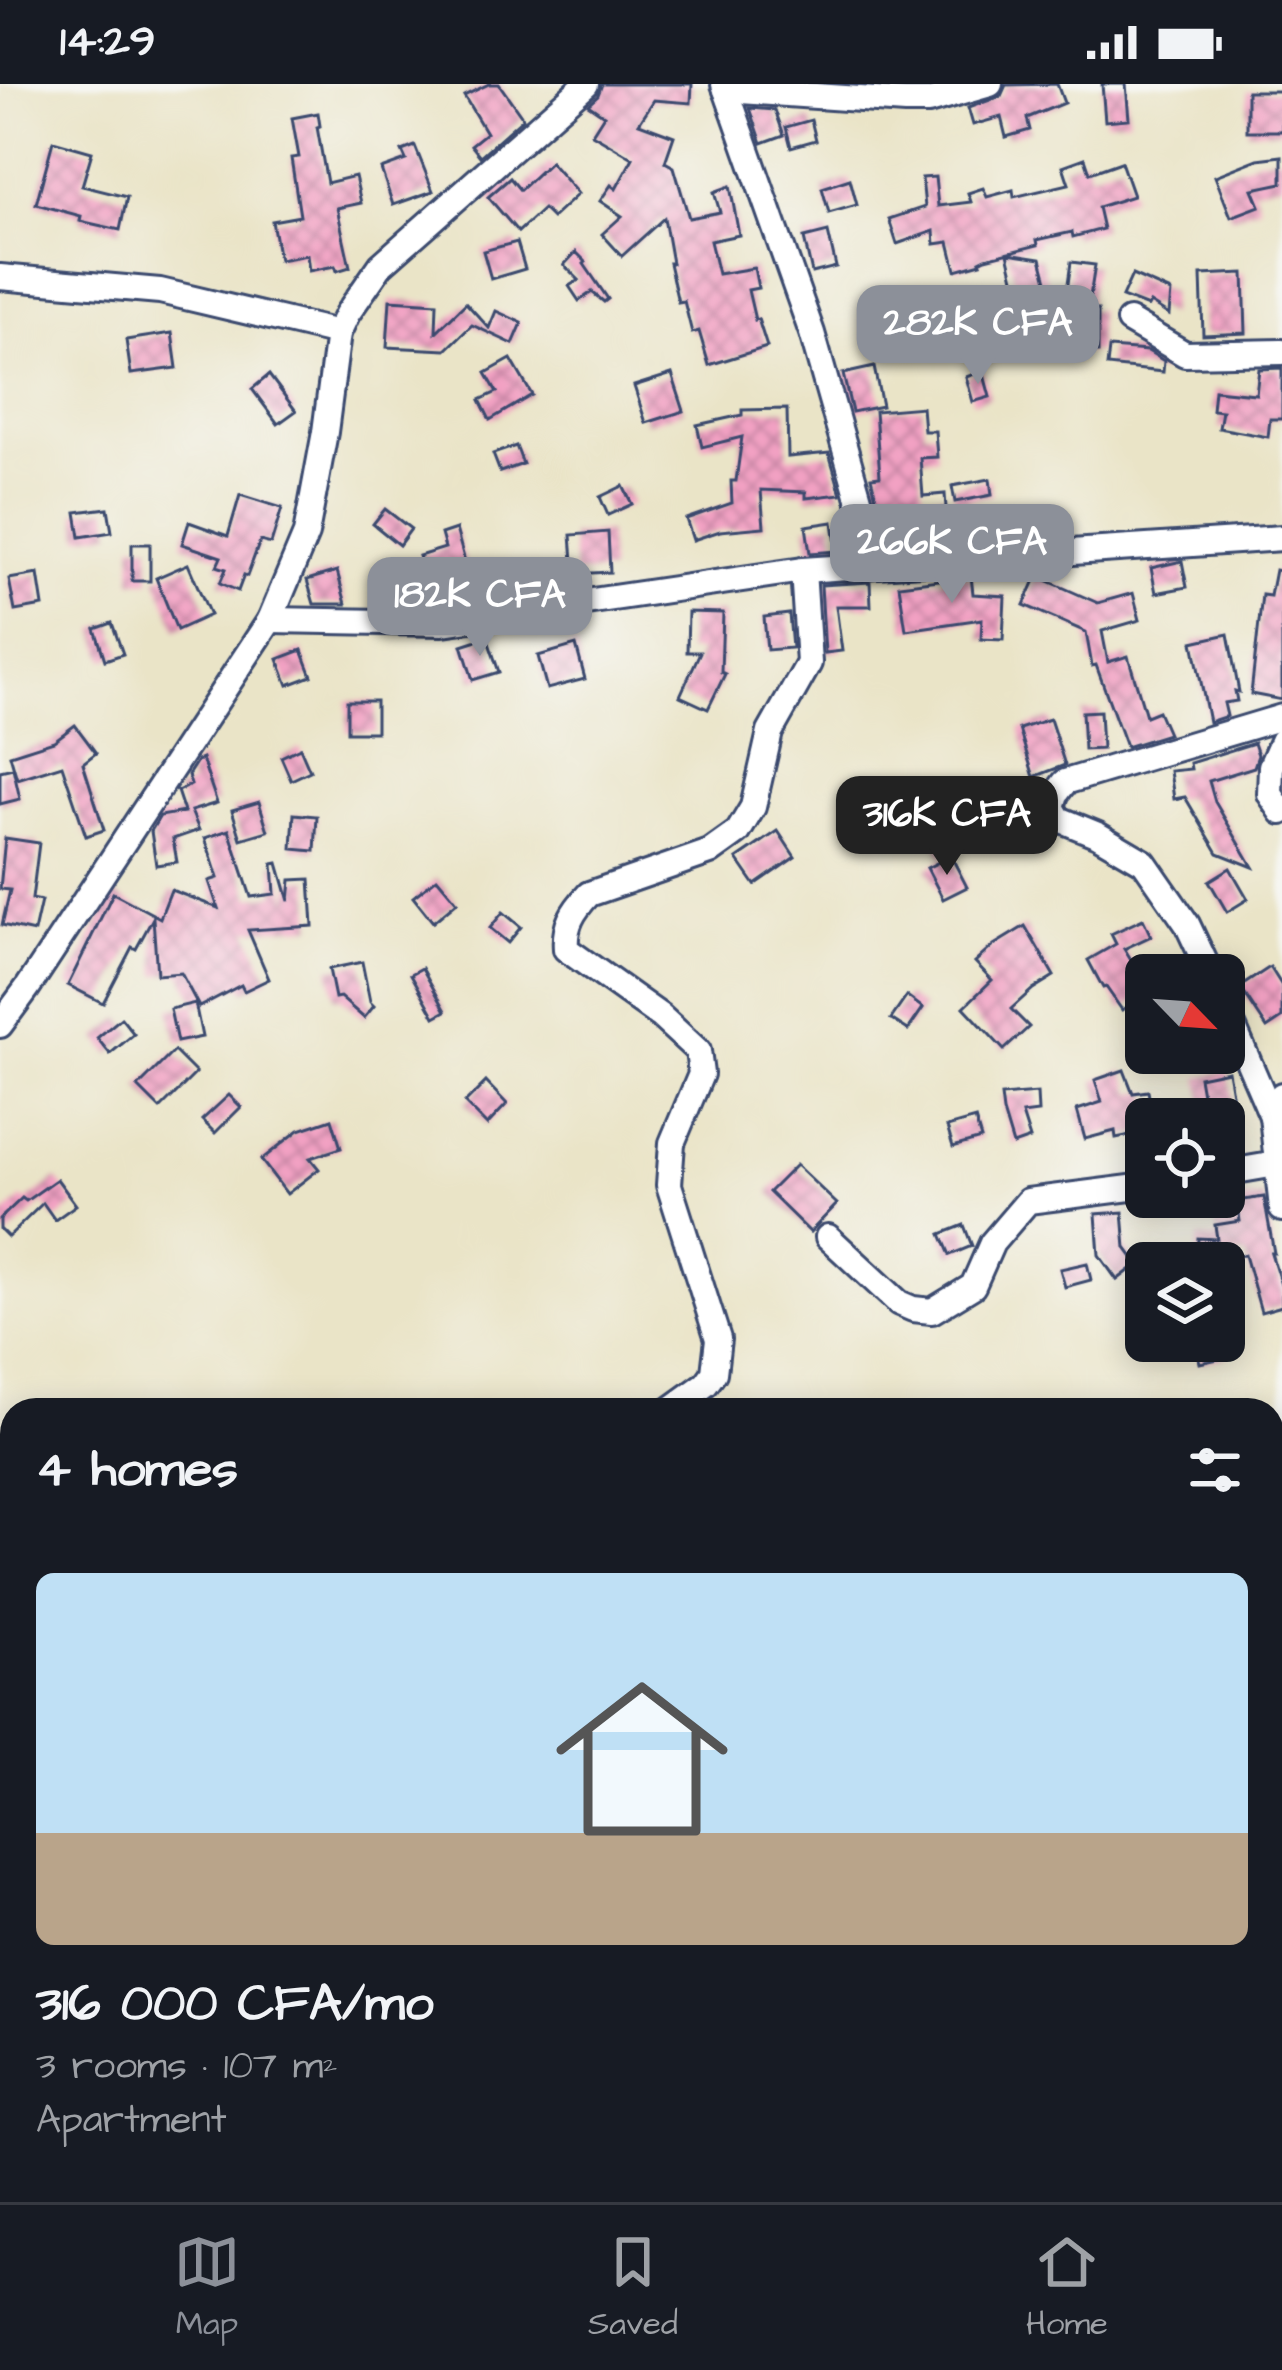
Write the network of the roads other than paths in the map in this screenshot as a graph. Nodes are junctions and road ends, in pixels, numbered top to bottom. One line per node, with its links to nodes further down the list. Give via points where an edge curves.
1 (586, 84): 6 (street, via 381,266)
2 (990, 84): 3 (street, via 928,102)
3 (725, 87): 9 (street, via 812,333)
4 (0, 278): 6 (street, via 160,291)
5 (1129, 321): 7 (street, via 1185,354)
6 (338, 333): 11 (street, via 306,533)
7 (1282, 352)
8 (1282, 538): 9 (street)
9 (878, 565): 10 (street)
10 (802, 570): 11 (street, via 443,623); 24 (street, via 809,663 770,732 754,807 738,832 710,852 589,894 565,932 566,949 698,1051 701,1074 672,1143 669,1185 718,1340 714,1373)
11 (270, 620): 16 (street)
12 (1282, 717): 15 (street, via 1065,782 1056,794 1059,819 1144,862)
13 (1282, 741): 14 (street, via 1270,766 1270,794)
14 (1282, 812)
15 (1201, 954)
16 (0, 1025)
17 (1245, 1045): 18 (street)
18 (1277, 1105): 19 (street)
19 (1279, 1163): 20 (street); 22 (street)
20 (1245, 1169)
21 (1125, 1189): 23 (street, via 1028,1201 992,1243 973,1286 932,1311 899,1303)
22 (1282, 1209)
23 (828, 1237)
24 (687, 1398)

